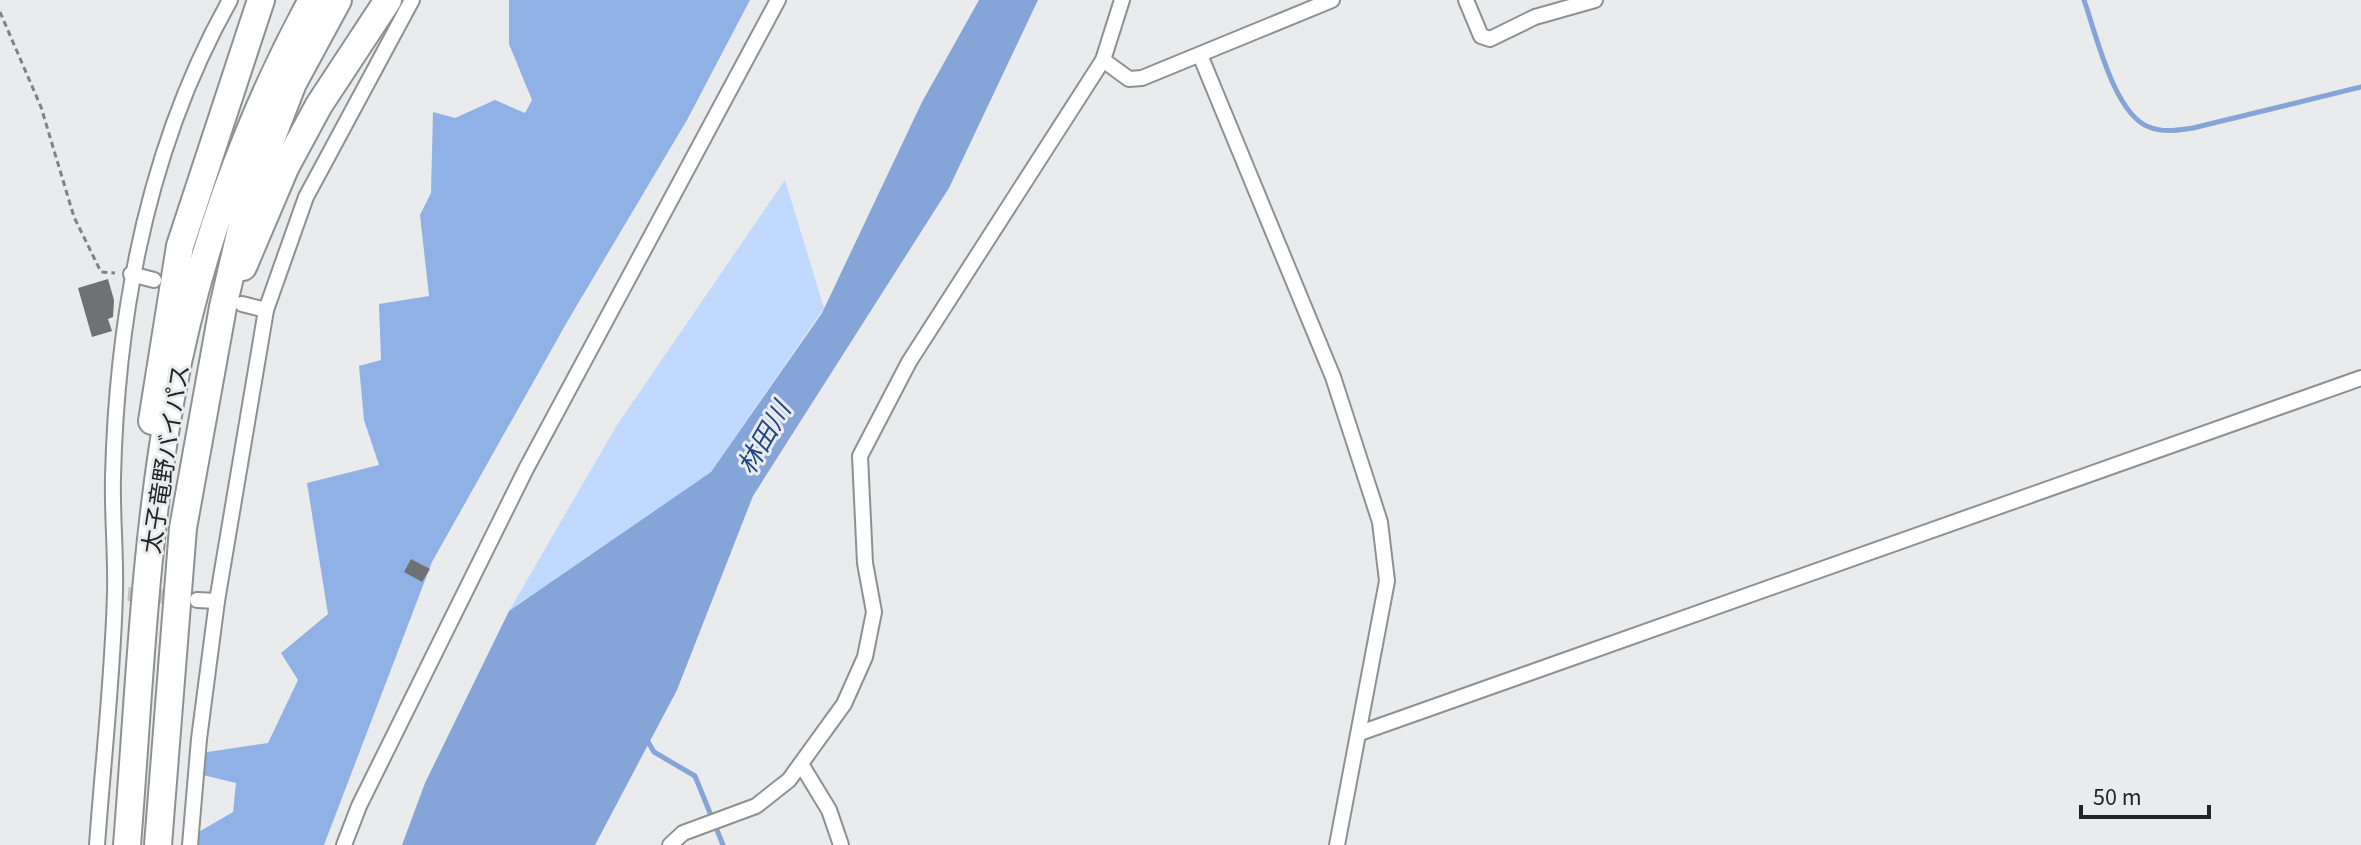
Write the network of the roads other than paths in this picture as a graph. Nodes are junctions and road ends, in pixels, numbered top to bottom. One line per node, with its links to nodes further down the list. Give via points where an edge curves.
1 (230, 0): 14 (street, via 163,152)
2 (261, 0): 19 (highway, via 180,246 152,400)
3 (312, 0): 19 (highway, 太子竜野バイパス, via 281,57 210,235)
4 (338, 0): 16 (highway, 太子竜野バイパス, via 293,83 248,199)
5 (388, 0): 16 (highway, via 286,166)
6 (412, 0): 17 (street, via 306,197)
7 (778, 0): 28 (street, via 526,469)
8 (1122, 0): 13 (street)
9 (1332, 0): 12 (street)
10 (1466, 0): 11 (street, via 1481,36 1490,39 1535,17)
11 (1595, 0)
12 (1200, 55): 13 (street, via 1129,79); 22 (street, via 1333,377 1380,522 1387,581)
13 (1103, 60): 23 (street, via 909,362 860,456 865,563 874,612 865,657 844,704)
14 (131, 274): 15 (street); 19 (street, via 117,381 112,479)
15 (154, 280)
16 (232, 305): 17 (street); 26 (highway, 太子竜野バイパス, via 183,528)
17 (266, 310): 21 (street)
18 (2361, 378): 22 (street)
19 (130, 589): 24 (street); 25 (highway, 太子竜野バイパス)
20 (197, 600): 21 (street)
21 (217, 601): 27 (street)
22 (1360, 733): 31 (street)
23 (801, 764): 29 (street, via 756,806 683,833); 30 (street, via 829,810)
24 (97, 845)
25 (127, 845)
26 (158, 845)
27 (190, 845)
28 (344, 845)
29 (670, 845)
30 (841, 845)
31 (1337, 845)

